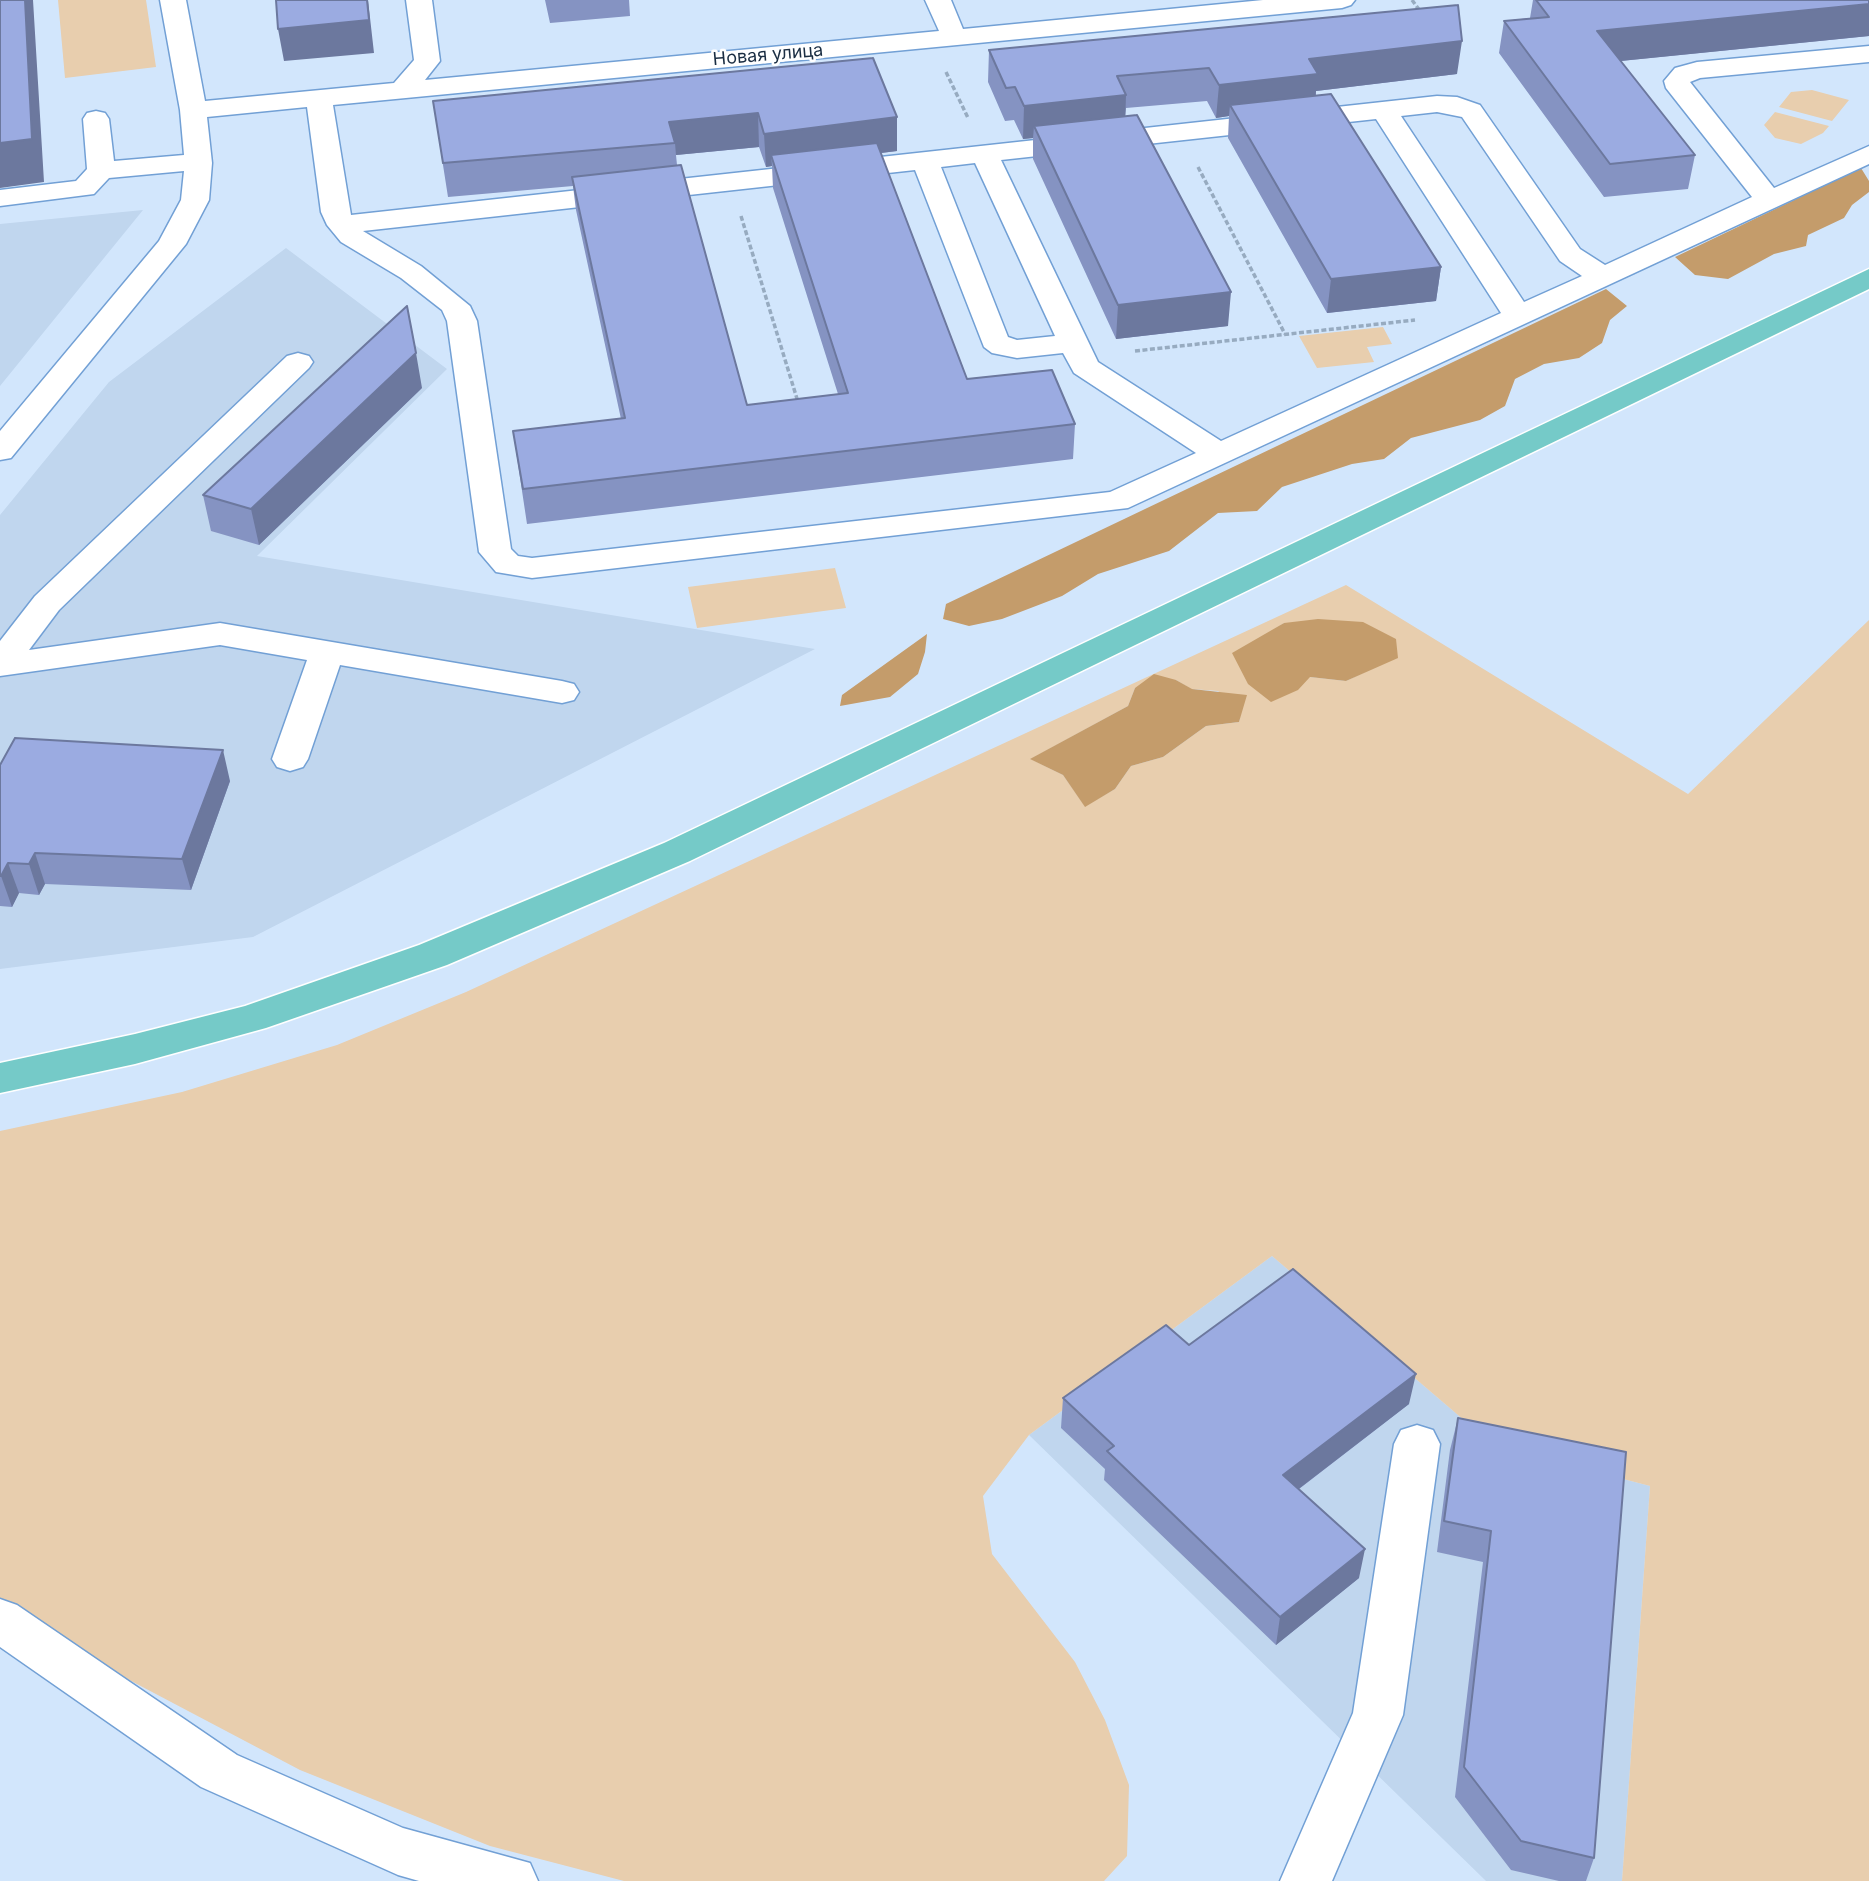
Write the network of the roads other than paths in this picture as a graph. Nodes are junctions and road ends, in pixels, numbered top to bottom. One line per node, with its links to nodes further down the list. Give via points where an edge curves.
1 (173, 0): 12 (street)
2 (419, 0): 9 (street)
3 (1327, 1): 6 (street, Новая улица)
4 (941, 6): 5 (street); 6 (street)
5 (916, 15)
6 (942, 38): 10 (street, Новая улица)
7 (1869, 54): 21 (street, via 1697,70 1678,81)
8 (454, 58): 9 (street)
9 (427, 61): 10 (street)
10 (402, 90): 11 (street, Новая улица)
11 (319, 98): 12 (street, Новая улица); 22 (street, via 335,212)
12 (193, 110): 18 (street)
13 (1384, 110): 15 (street); 23 (street, via 1437,104 1471,111 1570,255); 25 (street)
14 (96, 119): 19 (street)
15 (984, 154): 17 (street); 26 (street)
16 (1869, 155): 21 (street)
17 (925, 160): 22 (street); 26 (street, via 995,341 1017,349)
18 (198, 163): 19 (street); 28 (street, via 195,200 172,244)
19 (101, 171): 20 (street, via 84,188)
20 (0, 198)
21 (1769, 200): 23 (street)
22 (341, 225): 29 (street, via 455,306 462,321 495,552 508,565 546,567 1117,501)
23 (1604, 277): 25 (street)
24 (1869, 278): 34 (main road, via 689,846 521,919 421,960 252,1018)
25 (1518, 316): 29 (street)
26 (1074, 343): 29 (street, via 1085,368)
27 (298, 362): 31 (street, via 47,603)
28 (0, 451)
29 (1219, 454)
30 (327, 652): 31 (street, via 220,634); 32 (street); 33 (street)
31 (0, 665)
32 (562, 692)
33 (290, 759)
34 (0, 1078)
35 (1417, 1444): 38 (street, via 1378,1715)
36 (0, 1620): 37 (street, via 219,1771 398,1851)
37 (512, 1881)
38 (1306, 1881)

